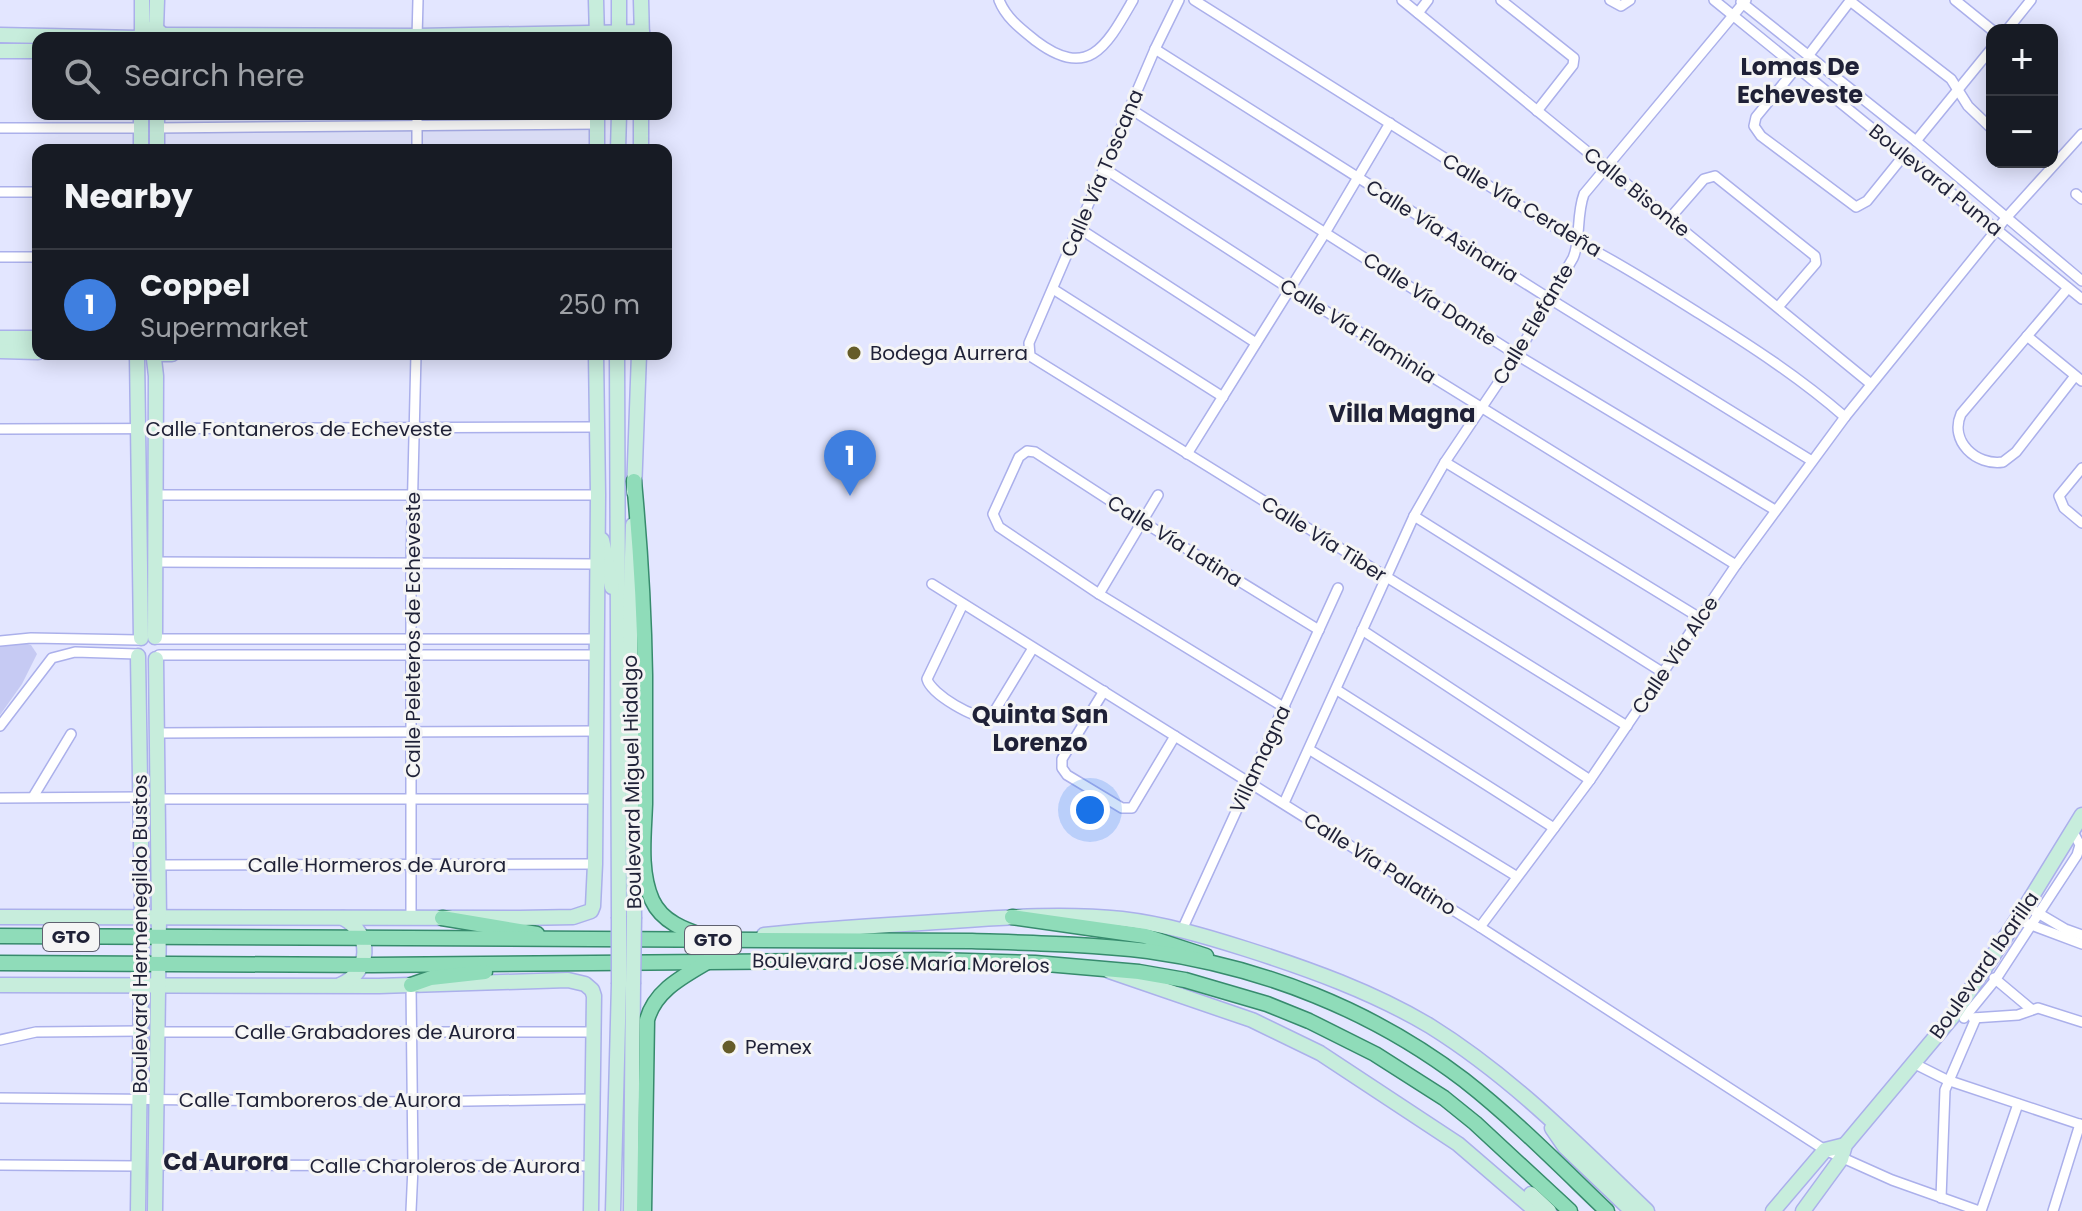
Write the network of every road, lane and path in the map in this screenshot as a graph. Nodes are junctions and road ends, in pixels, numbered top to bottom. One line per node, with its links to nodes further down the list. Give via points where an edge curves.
1 (142, 0): 25 (street)
2 (157, 0): 26 (street)
3 (418, 0): 27 (street)
4 (596, 0): 28 (street)
5 (619, 0): 29 (street)
6 (641, 0): 30 (street)
7 (999, 0): 8 (street, via 1011,20 1048,50 1078,59 1105,46)
8 (1133, 0)
9 (1179, 0): 33 (street, Calle Vía Toscana)
10 (1194, 0): 49 (street, Calle Vía Cerdeña)
11 (1402, 0): 21 (street, Calle Bisonte)
12 (1428, 0): 21 (street)
13 (1501, 0): 41 (street, via 1574,58)
14 (1630, 0): 20 (street, via 1621,6)
15 (1714, 0): 22 (street, Boulevard Puma)
16 (1955, 0): 24 (street)
17 (2031, 0): 23 (street)
18 (1743, 1): 22 (street, Calle Elefante); 37 (street, Boulevard Puma)
19 (1850, 1): 37 (street); 39 (street)
20 (1612, 2)
21 (1418, 13): 41 (street, Calle Bisonte)
22 (1733, 15): 38 (street, Boulevard Puma); 62 (street, Calle Elefante)
23 (2012, 24)
24 (1986, 25)
25 (149, 32)
26 (151, 32)
27 (417, 32)
28 (597, 32)
29 (619, 32)
30 (642, 32)
31 (0, 35): 32 (street)
32 (32, 35)
33 (1155, 49): 40 (street, Calle Vía Toscana); 64 (street, Calle Vía Asinaria)
34 (0, 51): 35 (street)
35 (32, 51)
36 (1986, 55): 39 (street)
37 (1808, 56): 54 (street, Boulevard Puma)
38 (1797, 67): 61 (street, Boulevard Puma); 61 (street, via 1756,117 1754,126 1761,136 1852,205 1860,206)
39 (1958, 89): 50 (street); 54 (street)
40 (1129, 108): 63 (street, Calle Vía Toscana); 71 (street, Calle Vía Dante)
41 (1537, 111): 62 (street, Calle Bisonte)
42 (417, 120): 52 (street)
43 (577, 120): 52 (street)
44 (597, 120): 58 (street)
45 (619, 120): 59 (street)
46 (641, 120): 60 (street)
47 (141, 121): 51 (street); 55 (street)
48 (157, 121): 52 (street); 56 (street)
49 (1390, 123): 64 (street); 72 (street, Calle Vía Cerdeña)
50 (1986, 123)
51 (0, 128)
52 (417, 128): 57 (street)
53 (2082, 134): 68 (street, Calle Vía Alce)
54 (1916, 141): 68 (street, Boulevard Puma)
55 (141, 144)
56 (157, 144)
57 (417, 144)
58 (597, 144)
59 (618, 144)
60 (641, 144)
61 (1905, 154): 70 (street, Boulevard Puma)
62 (1605, 167): 67 (street, Calle Bisonte); 72 (street, Calle Elefante, via 1584,194)
63 (1105, 169): 69 (street, Calle Vía Toscana); 78 (street, Calle Vía Flaminia)
64 (1357, 178): 71 (street); 79 (street, Calle Vía Asinaria)
65 (0, 192): 66 (street)
66 (32, 192)
67 (1670, 218): 81 (street, Calle Bisonte); 81 (street, via 1704,179 1715,176 1817,258)
68 (2006, 218): 70 (street, Calle Vía Alce); 75 (street, Boulevard Puma)
69 (1080, 229): 77 (street, Calle Vía Toscana); 85 (street)
70 (1996, 229): 76 (street, Boulevard Puma); 97 (street, Calle Vía Alce)
71 (1325, 233): 78 (street); 89 (street, Calle Vía Dante)
72 (1578, 242): 79 (street, Calle Elefante); 100 (street, Calle Vía Cerdeña, via 1768,357)
73 (0, 257): 74 (street)
74 (32, 257)
75 (2082, 281)
76 (2068, 288): 80 (street, Boulevard Puma); 82 (street)
77 (1053, 289): 86 (street, Calle Vía Toscana); 98 (street)
78 (1290, 289): 85 (street); 99 (street, Calle Vía Flaminia)
79 (1550, 299): 89 (street, Calle Elefante); 107 (street, Calle Vía Asinaria)
80 (2082, 299)
81 (1778, 307): 97 (street, Calle Bisonte)
82 (2027, 336): 96 (street); 96 (street, via 1961,414 1957,434 1968,450 1987,461 2003,462)
83 (0, 338): 84 (street)
84 (32, 338)
85 (1256, 343): 98 (street)
86 (1028, 347): 106 (street, Calle Vía Tiber, via 1033,359)
87 (0, 351): 88 (street)
88 (32, 352)
89 (1517, 355): 99 (street, Calle Elefante); 115 (street, Calle Vía Dante)
90 (137, 360): 103 (street, Boulevard Hermenegildo Bustos)
91 (158, 360): 105 (street, Boulevard Hermenegildo Bustos)
92 (416, 360): 104 (street, Calle Peleteros de Echeveste)
93 (596, 360): 101 (street)
94 (617, 360): 130 (street, Boulevard Miguel Hidalgo)
95 (639, 360): 110 (street, Boulevard Miguel Hidalgo)
96 (2079, 379)
97 (1871, 384): 100 (street, Calle Vía Alce)
98 (1223, 397): 106 (street)
99 (1481, 408): 108 (street, Calle Elefante); 123 (street, Calle Vía Flaminia)
100 (1845, 417): 107 (street, Calle Vía Alce)
101 (597, 427): 104 (street, Calle Fontaneros de Echeveste); 113 (street)
102 (0, 429): 103 (street, Calle Fontaneros de Echeveste)
103 (139, 429): 105 (street, Calle Fontaneros de Echeveste); 136 (street, Boulevard Hermenegildo Bustos)
104 (415, 429): 105 (street, Calle Fontaneros de Echeveste); 112 (street, Calle Peleteros de Echeveste)
105 (156, 430): 111 (street, Boulevard Hermenegildo Bustos)
106 (1187, 454): 124 (street, Calle Vía Tiber)
107 (1812, 461): 115 (street, Calle Vía Alce)
108 (1445, 462): 117 (street, Calle Elefante); 129 (street)
109 (2082, 468): 119 (street, via 2060,492 2064,508)
110 (634, 481): 174 (street, Boulevard Miguel Hidalgo); 189 (main road, via 644,658 647,885 664,916)
111 (155, 495): 112 (street); 120 (street, Boulevard Hermenegildo Bustos)
112 (413, 495): 113 (street); 121 (street, Calle Peleteros de Echeveste)
113 (598, 495): 116 (street)
114 (1158, 495): 118 (street)
115 (1775, 510): 123 (street, Calle Vía Alce)
116 (598, 516): 122 (street); 130 (street)
117 (1414, 516): 124 (street, Calle Elefante); 142 (street)
118 (1143, 522): 127 (street); 127 (street, Calle Vía Latina, via 1031,451 1019,457 994,519); 131 (street, Calle Vía Latina)
119 (2082, 523)
120 (155, 562): 121 (street); 136 (street, Boulevard Hermenegildo Bustos)
121 (411, 562): 122 (street); 135 (street, Calle Peleteros de Echeveste)
122 (596, 564): 137 (street)
123 (1736, 565): 129 (street, Calle Vía Alce)
124 (1386, 577): 132 (street, Calle Elefante); 147 (street, Calle Vía Tiber)
125 (932, 584): 128 (street, Calle Vía Palatino)
126 (1338, 588): 131 (street, Villamagna)
127 (1099, 594): 145 (street)
128 (963, 604): 138 (street, Calle Vía Palatino); 138 (street, via 927,679 953,703 980,718 991,717)
129 (1700, 618): 142 (street, Calle Vía Alce)
130 (619, 622): 174 (street, Boulevard Miguel Hidalgo)
131 (1319, 630): 145 (street, Villamagna)
132 (1362, 630): 143 (street, Calle Elefante); 154 (street)
133 (48, 638): 134 (street); 136 (street); 141 (street)
134 (0, 641)
135 (413, 641): 136 (street); 137 (street); 139 (street, Calle Peleteros de Echeveste)
136 (144, 644): 140 (street, Boulevard Hermenegildo Bustos, via 161,647); 140 (street, via 146,661); 141 (street); 157 (street, Boulevard Hermenegildo Bustos)
137 (596, 647): 139 (street); 148 (street)
138 (1033, 648): 144 (street, Calle Vía Palatino)
139 (413, 655): 140 (street); 150 (street, Calle Peleteros de Echeveste)
140 (157, 657): 149 (street, Boulevard Hermenegildo Bustos)
141 (52, 658): 146 (street)
142 (1662, 672): 147 (street, Calle Vía Alce)
143 (1337, 690): 153 (street, Calle Elefante); 164 (street)
144 (1104, 691): 152 (street, Calle Vía Palatino); 152 (street, via 1062,759 1067,775 1122,808 1132,808)
145 (1285, 708): 155 (street, Villamagna)
146 (0, 726)
147 (1627, 726): 154 (street, Calle Vía Alce)
148 (595, 731): 150 (street); 161 (street)
149 (157, 733): 150 (street); 160 (street, Boulevard Hermenegildo Bustos)
150 (413, 733): 159 (street, Calle Peleteros de Echeveste)
151 (71, 734): 156 (street)
152 (1175, 736): 155 (street, Calle Vía Palatino)
153 (1310, 750): 162 (street, Calle Elefante); 169 (street)
154 (1590, 780): 164 (street, Calle Vía Alce)
155 (1249, 782): 162 (street, Calle Vía Palatino); 183 (street, Villamagna)
156 (33, 797): 157 (street); 158 (street)
157 (141, 797): 176 (street, Boulevard Hermenegildo Bustos)
158 (0, 798)
159 (413, 798): 160 (street); 161 (street); 168 (street, Calle Peleteros de Echeveste)
160 (158, 799): 167 (street, Boulevard Hermenegildo Bustos)
161 (595, 799): 166 (street)
162 (1284, 803): 182 (street, Calle Vía Palatino)
163 (2082, 815): 165 (street, Boulevard Ibarilla)
164 (1554, 828): 169 (street, Calle Vía Alce)
165 (2072, 830): 170 (street, Boulevard Ibarilla); 171 (street, via 2079,850)
166 (595, 864): 168 (street, Calle Hormeros de Aurora); 179 (street, via 593,906 581,916)
167 (158, 865): 168 (street, Calle Hormeros de Aurora); 177 (street, Boulevard Hermenegildo Bustos)
168 (411, 865): 173 (street, Calle Peleteros de Echeveste)
169 (1516, 876): 182 (street, Calle Vía Alce)
170 (2026, 906): 171 (street); 180 (street, Boulevard Ibarilla)
171 (2041, 913): 181 (street); 184 (street)
172 (0, 917): 176 (street)
173 (411, 917): 178 (street); 179 (street)
174 (627, 917): 202 (street, Boulevard Miguel Hidalgo, bridge)
175 (1012, 917): 183 (street, Boulevard José María Morelos, via 1120,919); 189 (street, Boulevard José María Morelos); 198 (main road, via 1145,936)
176 (141, 918): 177 (street); 186 (street, Boulevard Hermenegildo Bustos)
177 (159, 918): 178 (street); 187 (street, Boulevard Hermenegildo Bustos)
178 (342, 918): 188 (street)
179 (442, 918): 190 (main road)
180 (2018, 920): 181 (street); 200 (street, Boulevard Ibarilla)
181 (2032, 926): 191 (street); 201 (street)
182 (1480, 927): 227 (street, Calle Vía Palatino)
183 (1182, 930): 225 (street, Boulevard José María Morelos, via 1316,973 1395,1007 1465,1050)
184 (2082, 935)
185 (0, 936): 186 (main road, GTO)
186 (141, 937): 187 (main road, GTO); 195 (street, Boulevard Hermenegildo Bustos)
187 (159, 937): 188 (main road, Boulevard José María Morelos / GTO); 196 (street, Boulevard Hermenegildo Bustos)
188 (363, 938): 190 (main road, Boulevard José María Morelos / GTO); 197 (street)
189 (718, 940): 190 (main road, Boulevard José María Morelos / GTO); 198 (main road, Boulevard José María Morelos / GTO, via 1063,945 1148,951)
190 (577, 941)
191 (2082, 944)
192 (709, 961): 194 (main road, Boulevard José María Morelos / GTO); 199 (main road, Boulevard José María Morelos / GTO, via 936,960); 242 (main road, via 662,992 647,1020)
193 (0, 963): 195 (main road, GTO)
194 (557, 963): 197 (main road, Boulevard José María Morelos / GTO); 207 (main road)
195 (141, 964): 196 (main road, GTO); 204 (street, Boulevard Hermenegildo Bustos)
196 (159, 964): 197 (main road, Boulevard José María Morelos / GTO); 205 (street, Boulevard Hermenegildo Bustos)
197 (362, 965): 206 (street)
198 (1224, 965): 246 (main road, Boulevard José María Morelos / GTO, via 1300,989 1384,1027 1508,1115)
199 (1101, 967): 234 (street, via 1295,1039 1434,1127); 245 (main road, Boulevard José María Morelos / GTO, via 1221,989 1342,1037 1444,1098)
200 (1981, 973): 201 (street); 209 (street, Boulevard Ibarilla)
201 (1996, 979): 208 (street); 209 (street)
202 (626, 984): 240 (street, Boulevard Miguel Hidalgo); 241 (street, Boulevard Miguel Hidalgo)
203 (0, 985): 204 (street)
204 (140, 985): 205 (street); 212 (street, Boulevard Hermenegildo Bustos)
205 (159, 985): 206 (street); 213 (street, Boulevard Hermenegildo Bustos)
206 (340, 985): 207 (street)
207 (411, 985): 214 (street, via 577,982 593,993); 215 (street)
208 (2031, 1009): 210 (street); 211 (street)
209 (1958, 1017): 210 (street); 217 (street, Boulevard Ibarilla)
210 (1976, 1018): 218 (street)
211 (2082, 1022)
212 (140, 1031): 216 (street, via 36,1032); 220 (street, Boulevard Hermenegildo Bustos)
213 (157, 1032): 215 (street, Calle Grabadores de Aurora); 221 (street, Boulevard Hermenegildo Bustos)
214 (593, 1032): 215 (street, Calle Grabadores de Aurora); 222 (street)
215 (412, 1033): 223 (street)
216 (0, 1040)
217 (1913, 1063): 218 (street); 228 (street, Boulevard Ibarilla)
218 (1947, 1080): 224 (street); 235 (street)
219 (0, 1098): 220 (street, Calle Tamboreros de Aurora)
220 (140, 1099): 221 (street, Calle Tamboreros de Aurora); 231 (street, Boulevard Hermenegildo Bustos)
221 (156, 1099): 223 (street, Calle Tamboreros de Aurora); 230 (street, Boulevard Hermenegildo Bustos)
222 (592, 1099): 223 (street, Calle Tamboreros de Aurora); 232 (street)
223 (412, 1102): 233 (street)
224 (2018, 1104): 226 (street); 251 (street)
225 (1548, 1116): 247 (street, via 1565,1147); 248 (street, Boulevard José María Morelos)
226 (2081, 1124): 252 (street)
227 (1825, 1150): 228 (street); 249 (street)
228 (1843, 1152): 235 (street); 250 (street, Boulevard Ibarilla)
229 (0, 1165): 231 (street)
230 (156, 1165): 233 (street, Calle Charoleros de Aurora); 237 (street, Boulevard Hermenegildo Bustos)
231 (138, 1166): 236 (street, Boulevard Hermenegildo Bustos)
232 (591, 1166): 233 (street, Calle Charoleros de Aurora); 239 (street)
233 (413, 1167): 238 (street)
234 (1489, 1170): 243 (street); 244 (street, via 1510,1179)
235 (1941, 1198): 251 (street)
236 (138, 1211)
237 (155, 1211)
238 (411, 1211)
239 (591, 1211)
240 (613, 1211)
241 (631, 1211)
242 (644, 1211)
243 (1536, 1211)
244 (1549, 1211)
245 (1570, 1211)
246 (1607, 1211)
247 (1632, 1211)
248 (1647, 1211)
249 (1773, 1211)
250 (1803, 1211)
251 (1980, 1211)
252 (2053, 1211)

